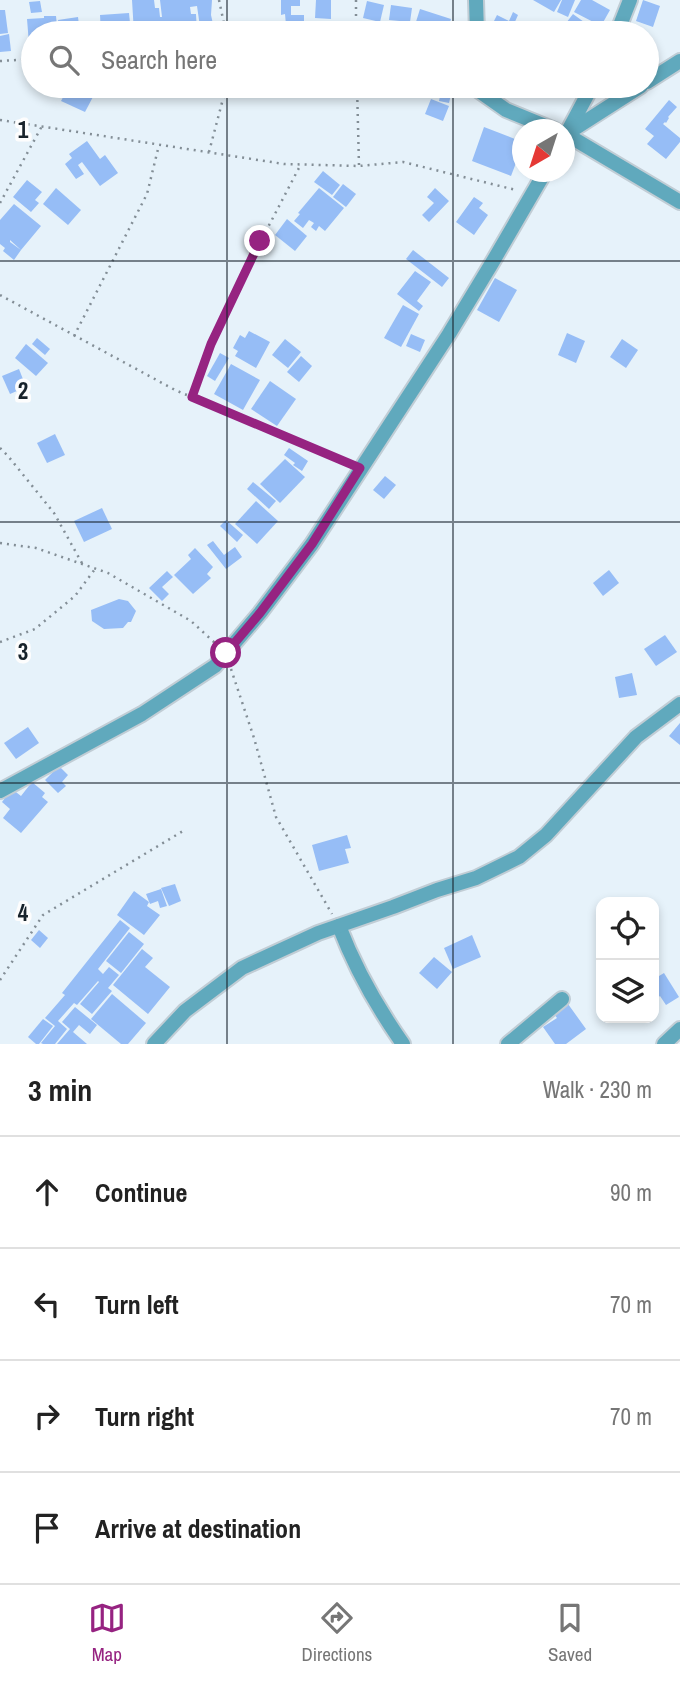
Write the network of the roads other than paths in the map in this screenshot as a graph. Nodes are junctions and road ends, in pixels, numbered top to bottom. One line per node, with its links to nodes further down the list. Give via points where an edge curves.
1 (476, 0): 3 (street)
2 (630, 0): 4 (street)
3 (477, 21)
4 (622, 21)
5 (680, 61): 6 (street)
6 (659, 74)
7 (489, 98): 10 (street)
8 (584, 98): 11 (street)
9 (621, 98): 12 (street)
10 (528, 119)
11 (571, 119)
12 (575, 125)
13 (575, 141): 15 (street)
14 (539, 182): 17 (street, via 449,334 312,544 215,666 142,714)
15 (680, 202)
16 (680, 704): 18 (street, via 636,737 546,835 519,857 476,878)
17 (0, 791)
18 (338, 926): 21 (street, via 242,968 185,1012); 22 (street, via 384,1018)
19 (562, 999): 23 (street)
20 (680, 1029): 24 (street)
21 (154, 1044)
22 (403, 1044)
23 (508, 1044)
24 (664, 1044)

